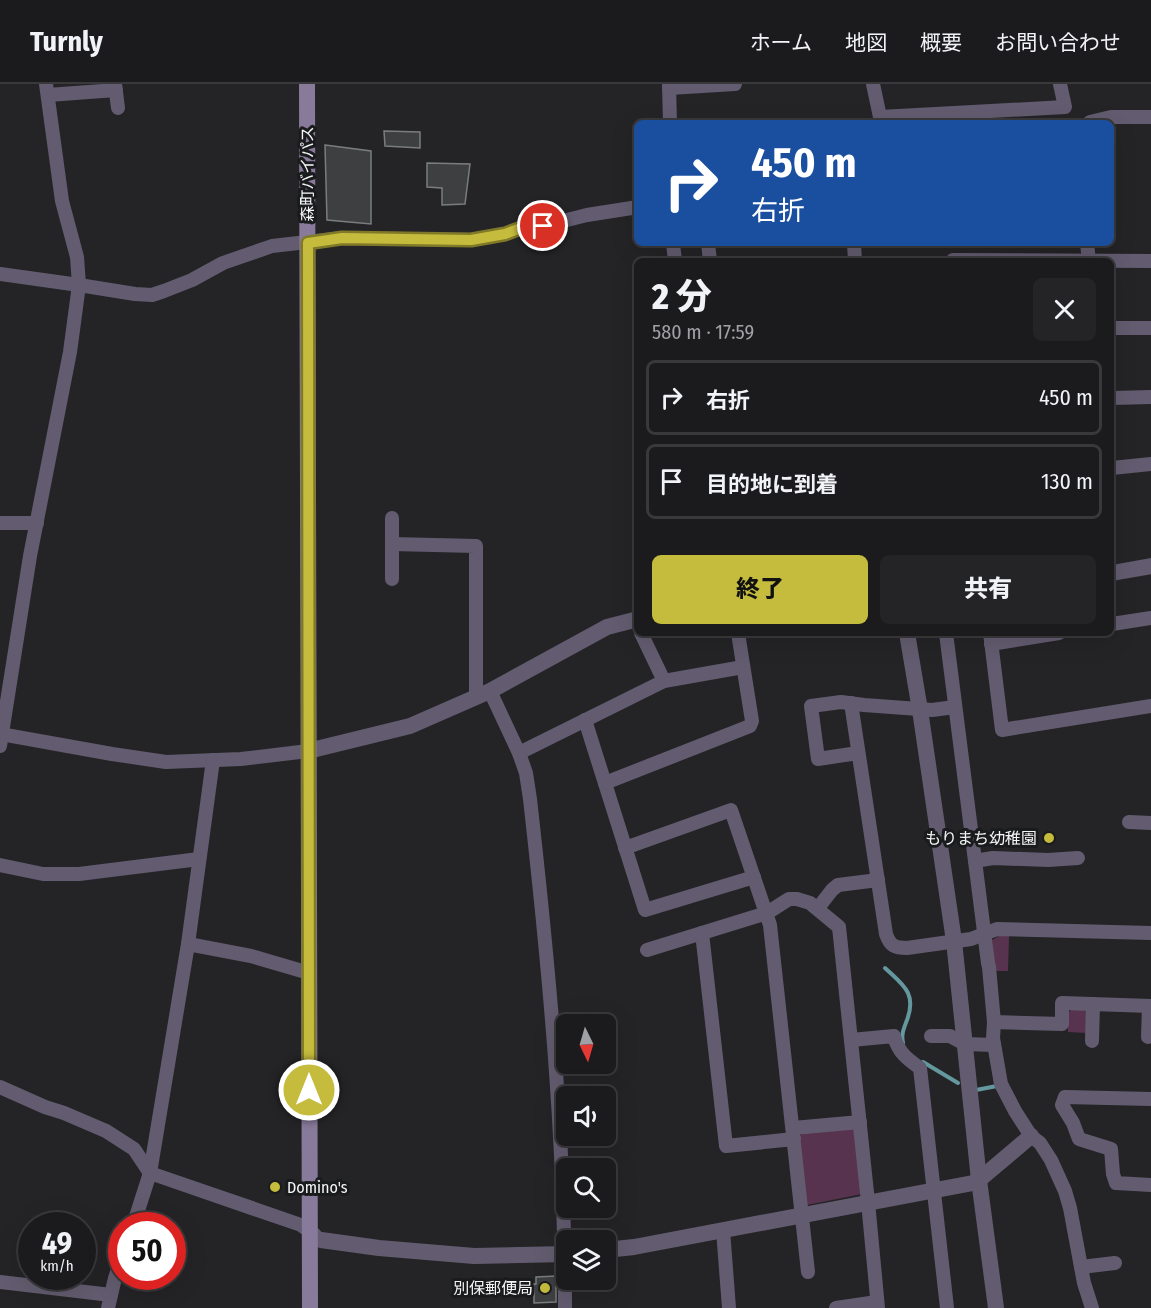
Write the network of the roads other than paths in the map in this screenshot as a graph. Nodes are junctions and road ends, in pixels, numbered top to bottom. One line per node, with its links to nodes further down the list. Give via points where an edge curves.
1 (307, 84): 13 (main road, 森町バイパス)
2 (735, 84): 5 (street)
3 (873, 84): 4 (street, via 880,117 1065,107)
4 (1060, 84)
5 (669, 86): 10 (street)
6 (116, 87): 7 (street); 8 (street)
7 (47, 90): 17 (street, via 62,201 77,257)
8 (118, 108)
9 (1151, 117): 11 (street)
10 (670, 120)
11 (1098, 120)
12 (634, 208): 13 (street, via 471,240 342,238)
13 (308, 243): 17 (street, via 272,246 223,262 192,280 152,295); 49 (main road, 森町バイパス)
14 (1114, 261): 15 (street)
15 (1151, 261)
16 (0, 274): 17 (street)
17 (79, 285): 26 (street)
18 (1114, 328): 19 (street)
19 (1151, 328)
20 (1114, 398): 21 (street)
21 (1151, 398)
22 (1151, 464): 23 (street)
23 (1114, 468)
24 (392, 518): 27 (street)
25 (0, 523): 26 (street)
26 (37, 523): 48 (street)
27 (392, 544): 30 (street); 42 (street, via 476,546)
28 (1151, 566): 29 (street)
29 (1114, 573)
30 (392, 579)
31 (1151, 618): 33 (street)
32 (634, 623): 42 (street, via 608,627)
33 (1114, 624)
34 (644, 636): 41 (street)
35 (738, 636): 40 (street)
36 (908, 636): 46 (street)
37 (946, 636): 45 (street)
38 (1024, 636): 39 (street)
39 (990, 639): 44 (street, via 1002,730)
40 (743, 667): 41 (street); 53 (street, via 750,726)
41 (664, 681): 47 (street)
42 (483, 694): 49 (street, via 410,726); 50 (street)
43 (851, 703): 46 (street); 51 (street); 51 (street, via 811,706 818,759)
44 (1151, 706)
45 (956, 707): 46 (street); 59 (street)
46 (920, 710): 68 (street)
47 (585, 720): 50 (street); 53 (street)
48 (1, 738): 52 (street, via 166,762)
49 (308, 751): 52 (street); 71 (main road, 森町バイパス)
50 (519, 753): 93 (street, via 530,799 553,1020)
51 (858, 753): 62 (street)
52 (213, 760): 58 (street)
53 (604, 783): 56 (street)
54 (1129, 822): 55 (street)
55 (1151, 823)
56 (625, 848): 61 (street, via 645,910); 61 (street, via 731,810)
57 (1078, 858): 59 (street)
58 (199, 859): 60 (street, via 79,874 43,874); 69 (street)
59 (975, 861): 67 (street)
60 (0, 865)
61 (754, 877): 64 (street)
62 (878, 880): 63 (street, via 838,885); 68 (street, via 891,945 907,948)
63 (818, 908): 64 (street, via 789,899); 77 (street, via 839,927)
64 (767, 913): 65 (street); 84 (street)
65 (702, 933): 70 (street); 84 (street, via 726,1146)
66 (1151, 933): 67 (street, via 997,929)
67 (985, 934): 68 (street); 74 (street)
68 (954, 941): 79 (street)
69 (188, 944): 71 (street, via 251,956); 86 (street)
70 (647, 950)
71 (309, 973): 95 (main road, 森町バイパス)
72 (1092, 1004): 73 (street); 74 (street, via 1062,1003 1062,1024); 78 (street)
73 (1150, 1006): 76 (street)
74 (994, 1022): 80 (street)
75 (931, 1036): 79 (street, via 950,1036)
76 (1148, 1037)
77 (852, 1040): 83 (street); 89 (street, via 894,1036 901,1052 921,1068)
78 (1092, 1041)
79 (965, 1044): 80 (street); 87 (street)
80 (994, 1045): 85 (street, via 1001,1084)
81 (0, 1087): 86 (street, via 106,1131 134,1149)
82 (1151, 1100): 88 (street, via 1065,1097 1062,1105 1079,1139 1110,1149 1116,1183)
83 (860, 1122): 84 (street); 90 (street)
84 (793, 1134): 92 (street)
85 (1031, 1136): 87 (street); 99 (street, via 1051,1160 1065,1191)
86 (150, 1173): 91 (street); 95 (street, via 301,1225)
87 (979, 1180): 89 (street); 110 (street)
88 (1151, 1185)
89 (933, 1190): 90 (street); 109 (street)
90 (868, 1202): 92 (street); 104 (street)
91 (137, 1212)
92 (802, 1215): 94 (street); 100 (street)
93 (565, 1230)
94 (723, 1230): 96 (street); 107 (street)
95 (315, 1235): 97 (street, via 378,1248 474,1256); 105 (main road, 森町バイパス)
96 (616, 1249)
97 (556, 1254)
98 (1115, 1263): 99 (street)
99 (1081, 1267): 111 (street)
100 (808, 1272)
101 (0, 1282): 103 (street)
102 (566, 1290): 106 (street)
103 (110, 1301)
104 (878, 1305): 108 (street)
105 (309, 1308)
106 (566, 1308)
107 (729, 1308)
108 (836, 1308)
109 (947, 1308)
110 (996, 1308)
111 (1092, 1308)

